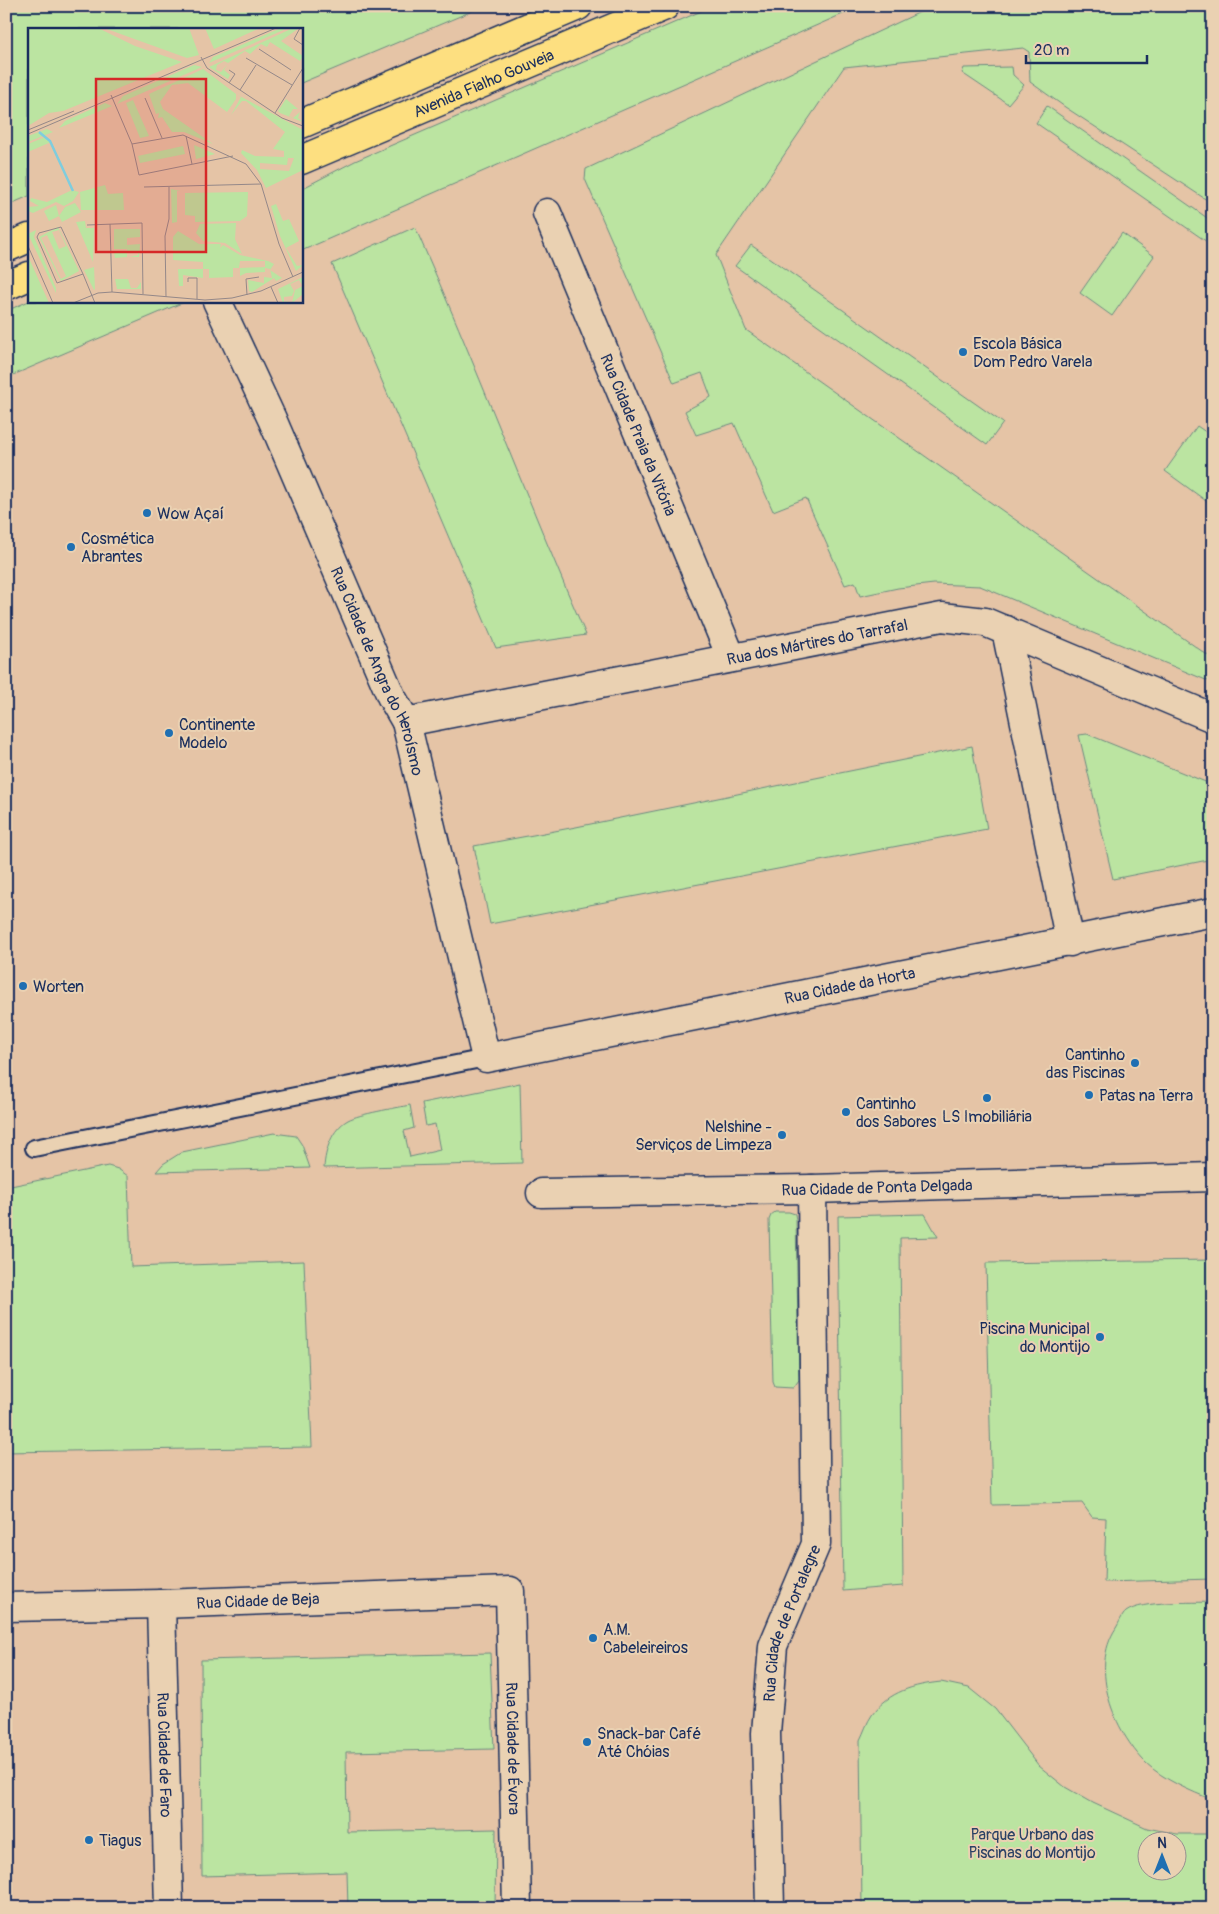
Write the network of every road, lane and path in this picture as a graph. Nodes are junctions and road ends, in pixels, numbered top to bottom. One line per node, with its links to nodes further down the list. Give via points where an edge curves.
1 (578, 6): 3 (main road, Avenida Fialho Gouveia)
2 (665, 6): 4 (main road, Avenida Fialho Gouveia)
3 (302, 124)
4 (302, 160)
5 (547, 213): 12 (street, Rua Cidade Praia da Vitória)
6 (28, 238): 7 (main road)
7 (6, 248)
8 (28, 276): 9 (main road)
9 (6, 286)
10 (217, 302): 14 (street, Rua Cidade de Angra do Heroísmo, via 272,419 391,696)
11 (1006, 630): 12 (street, Rua dos Mártires do Tarrafal, via 985,622 942,618); 13 (street, Rua dos Mártires do Tarrafal); 16 (street)
12 (731, 657): 14 (street, Rua dos Mártires do Tarrafal)
13 (1213, 718)
14 (406, 722): 17 (street, Rua Cidade de Angra do Heroísmo)
15 (1213, 912): 16 (street, Rua Cidade da Horta)
16 (1070, 942): 17 (street, Rua Cidade da Horta)
17 (486, 1058): 18 (lane)
18 (34, 1148)
19 (1213, 1178): 20 (street, Rua Cidade de Ponta Delgada)
20 (812, 1189): 21 (street, Rua Cidade de Ponta Delgada); 27 (street, Rua Cidade de Portalegre, via 816,1544 772,1646 766,1733)
21 (541, 1193)
22 (510, 1591): 23 (street, Rua Cidade de Beja); 26 (street, Rua Cidade de Évora)
23 (160, 1604): 24 (street, Rua Cidade de Beja); 25 (street, Rua Cidade de Faro)
24 (6, 1607)
25 (169, 1908)
26 (517, 1908)
27 (770, 1908)

